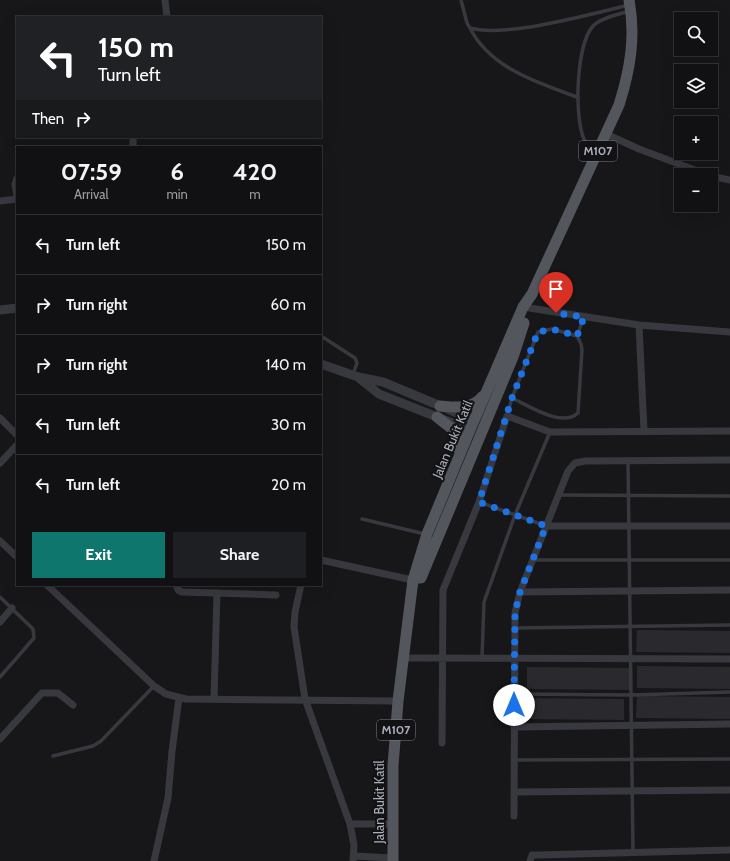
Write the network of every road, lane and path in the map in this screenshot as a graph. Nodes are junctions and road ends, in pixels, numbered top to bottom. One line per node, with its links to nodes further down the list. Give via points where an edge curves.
1 (165, 0): 4 (street)
2 (461, 0): 5 (lane)
3 (630, 5): 5 (lane, via 518,28 485,31); 6 (lane, via 593,25 584,40 580,56); 7 (main road, Jalan Bukit Katil / M107, via 632,55 629,74)
4 (166, 16)
5 (470, 28): 6 (lane, via 485,50 502,62 538,83)
6 (577, 97): 8 (lane, via 583,138)
7 (606, 134): 8 (main road, Jalan Bukit Katil / M107); 9 (street)
8 (596, 154): 17 (main road, Jalan Bukit Katil / M107)
9 (689, 168)
10 (718, 178): 12 (street)
11 (16, 179): 13 (street)
12 (730, 180)
13 (16, 191)
14 (16, 198): 15 (street)
15 (0, 201)
16 (16, 308): 18 (street)
17 (526, 308): 19 (street); 26 (main road, Jalan Bukit Katil / M107); 28 (main road, Jalan Bukit Katil / M107, via 513,357)
18 (0, 310)
19 (584, 317): 20 (street); 22 (lane)
20 (639, 325): 21 (street); 33 (street)
21 (730, 332)
22 (577, 336): 27 (lane, via 552,329 538,332); 27 (lane, via 582,350 578,413 569,418 556,418)
23 (322, 337): 25 (lane, via 355,358)
24 (322, 364): 25 (street)
25 (355, 376): 29 (street, via 383,382); 29 (street, via 379,394)
26 (487, 392): 29 (main road, via 480,400 464,407); 32 (main road, Jalan Bukit Katil / M107)
27 (512, 398): 30 (lane)
28 (492, 408): 32 (main road); 38 (main road, Jalan Bukit Katil / M107)
29 (438, 411): 32 (street); 42 (main road, via 460,438)
30 (507, 416): 35 (street); 46 (street)
31 (0, 418): 36 (street)
32 (473, 425): 38 (main road); 42 (main road, Jalan Bukit Katil / M107)
33 (644, 431): 34 (street); 35 (street)
34 (730, 431)
35 (550, 432): 47 (lane)
36 (16, 434)
37 (16, 446): 41 (street)
38 (474, 449): 59 (main road, Jalan Bukit Katil / M107)
39 (730, 460): 40 (street)
40 (628, 461): 43 (street, via 575,463 568,471); 44 (lane)
41 (0, 463)
42 (452, 472): 52 (main road, Jalan Bukit Katil / M107)
43 (559, 495): 44 (lane); 49 (street)
44 (629, 496): 45 (lane); 50 (lane)
45 (730, 496)
46 (479, 502): 47 (lane); 75 (street, via 443,590)
47 (515, 515): 49 (lane); 76 (lane, via 484,602)
48 (362, 519): 52 (lane)
49 (546, 526): 50 (street); 56 (street)
50 (629, 526): 51 (street); 57 (lane)
51 (730, 526)
52 (427, 534): 59 (main road, Jalan Bukit Katil / M107)
53 (0, 541): 54 (street)
54 (16, 556)
55 (322, 560): 59 (street)
56 (532, 560): 57 (lane); 65 (street)
57 (630, 560): 58 (lane); 64 (lane)
58 (730, 560)
59 (417, 581): 74 (main road, Jalan Bukit Katil / M107)
60 (48, 586): 81 (street)
61 (176, 586): 66 (street, via 182,592)
62 (301, 586): 87 (street, via 294,628)
63 (730, 590): 64 (street)
64 (630, 591): 65 (street); 72 (lane)
65 (520, 592): 73 (street, via 515,613)
66 (217, 593): 67 (street); 86 (street)
67 (276, 595)
68 (0, 597): 69 (lane)
69 (12, 608): 70 (street); 80 (lane, via 33,629 34,638)
70 (0, 622)
71 (730, 625): 72 (lane)
72 (630, 627): 73 (lane); 78 (lane)
73 (515, 628): 77 (street)
74 (404, 658): 75 (street); 88 (main road, Jalan Bukit Katil / M107)
75 (442, 658): 76 (street); 94 (street)
76 (482, 659): 77 (street)
77 (514, 659): 78 (street); 83 (street)
78 (631, 659): 79 (street); 84 (lane)
79 (730, 659)
80 (0, 677)
81 (154, 686): 85 (street, via 166,694); 95 (lane, via 93,746)
82 (730, 692): 84 (lane)
83 (514, 694): 84 (lane); 92 (street)
84 (631, 695): 91 (lane)
85 (179, 698): 86 (street); 109 (street, via 168,798)
86 (214, 699): 87 (street)
87 (305, 699): 88 (street); 103 (street)
88 (398, 701): 104 (main road, Jalan Bukit Katil / M107, via 393,766)
89 (73, 705): 93 (street, via 58,693 42,693)
90 (730, 724): 91 (street)
91 (632, 725): 92 (street); 98 (lane)
92 (514, 727): 97 (street)
93 (0, 738)
94 (442, 743)
95 (53, 756)
96 (730, 759): 98 (lane)
97 (514, 760): 98 (lane); 101 (street)
98 (632, 760): 100 (lane)
99 (730, 790): 100 (street)
100 (632, 791): 101 (street); 106 (lane)
101 (514, 792): 102 (street)
102 (514, 816)
103 (350, 824): 104 (street); 107 (street)
104 (393, 824): 108 (main road, Jalan Bukit Katil / M107)
105 (730, 850): 106 (street)
106 (633, 852): 110 (street, via 532,855)
107 (354, 859): 108 (street)
108 (393, 860)
109 (154, 861)
110 (530, 861)

